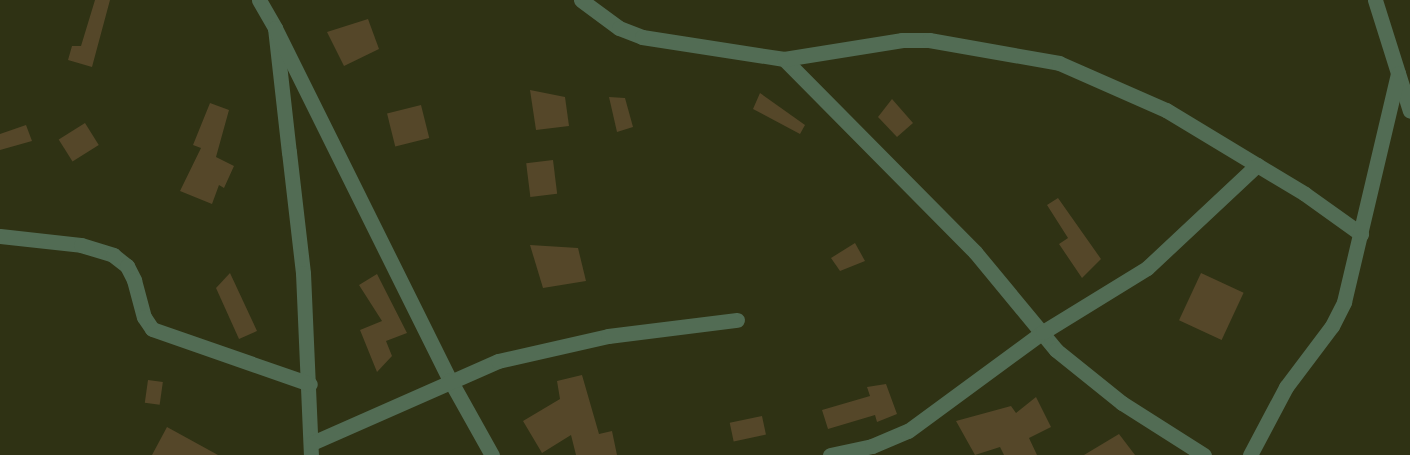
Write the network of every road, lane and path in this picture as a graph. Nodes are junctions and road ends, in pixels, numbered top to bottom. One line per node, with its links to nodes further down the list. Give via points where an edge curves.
1 (259, 0): 4 (street)
2 (581, 0): 5 (street, via 619,28 642,38)
3 (1376, 0): 6 (street)
4 (274, 28): 13 (street); 14 (street, via 302,273)
5 (784, 59): 8 (street, via 902,40 929,40 1059,64 1166,110); 12 (street, via 975,252)
6 (1398, 73): 7 (street); 9 (street)
7 (1410, 111)
8 (1257, 165): 9 (street); 12 (street, via 1147,268)
9 (1361, 234): 19 (street, via 1344,302 1332,326 1286,387)
10 (0, 236): 14 (street, via 81,245 113,255 127,266 144,317 152,328)
11 (737, 320): 13 (street, via 608,336 498,361)
12 (1043, 332): 17 (street, via 908,431 872,446); 18 (street, via 1056,350 1122,403)
13 (450, 380): 15 (street); 16 (street)
14 (310, 384): 15 (street)
15 (311, 449)
16 (492, 455)
17 (830, 455)
18 (1204, 455)
19 (1250, 455)

